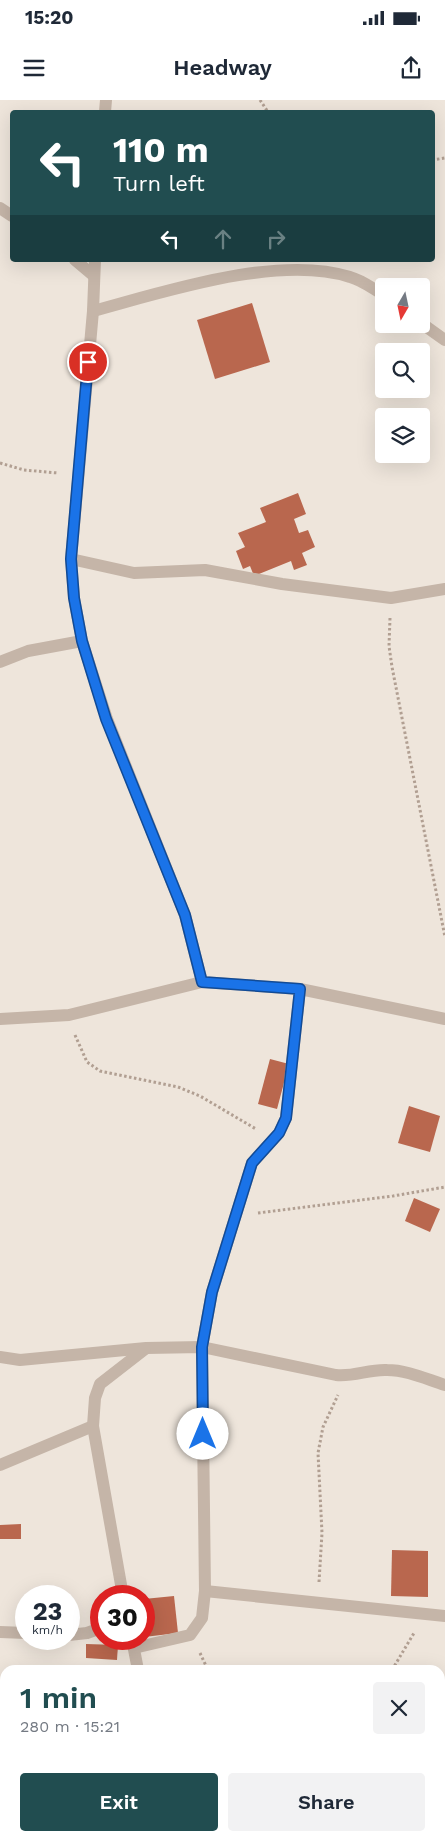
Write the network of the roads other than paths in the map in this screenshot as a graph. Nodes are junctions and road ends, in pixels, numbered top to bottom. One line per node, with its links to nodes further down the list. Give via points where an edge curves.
1 (77, 262): 3 (street)
2 (95, 262): 3 (street)
3 (94, 276): 5 (street)
4 (375, 289): 5 (street, via 351,277 323,271 275,271 226,277)
5 (93, 311): 8 (street)
6 (430, 329): 7 (street)
7 (445, 340)
8 (71, 559): 9 (street, via 134,574 205,570 392,598); 10 (street)
9 (445, 589)
10 (82, 641): 11 (street, via 28,651); 12 (street, via 106,719 185,915)
11 (0, 662)
12 (202, 982): 13 (street); 14 (street, via 69,1015)
13 (300, 989): 15 (street); 16 (street, via 286,1118 273,1140 252,1163 212,1292)
14 (0, 1019)
15 (445, 1019)
16 (202, 1347): 17 (street); 19 (street, via 347,1376 386,1370 404,1371); 23 (street)
17 (146, 1348): 18 (street, via 44,1359); 20 (street, via 100,1384 95,1398)
18 (0, 1357)
19 (445, 1384)
20 (93, 1426): 21 (street); 22 (street)
21 (0, 1465)
22 (120, 1585)
23 (205, 1591): 24 (street); 27 (street, via 202,1618 190,1635)
24 (445, 1616)
25 (0, 1632): 26 (street)
26 (15, 1633)
27 (155, 1640)
28 (134, 1650): 29 (street)
29 (137, 1665)

